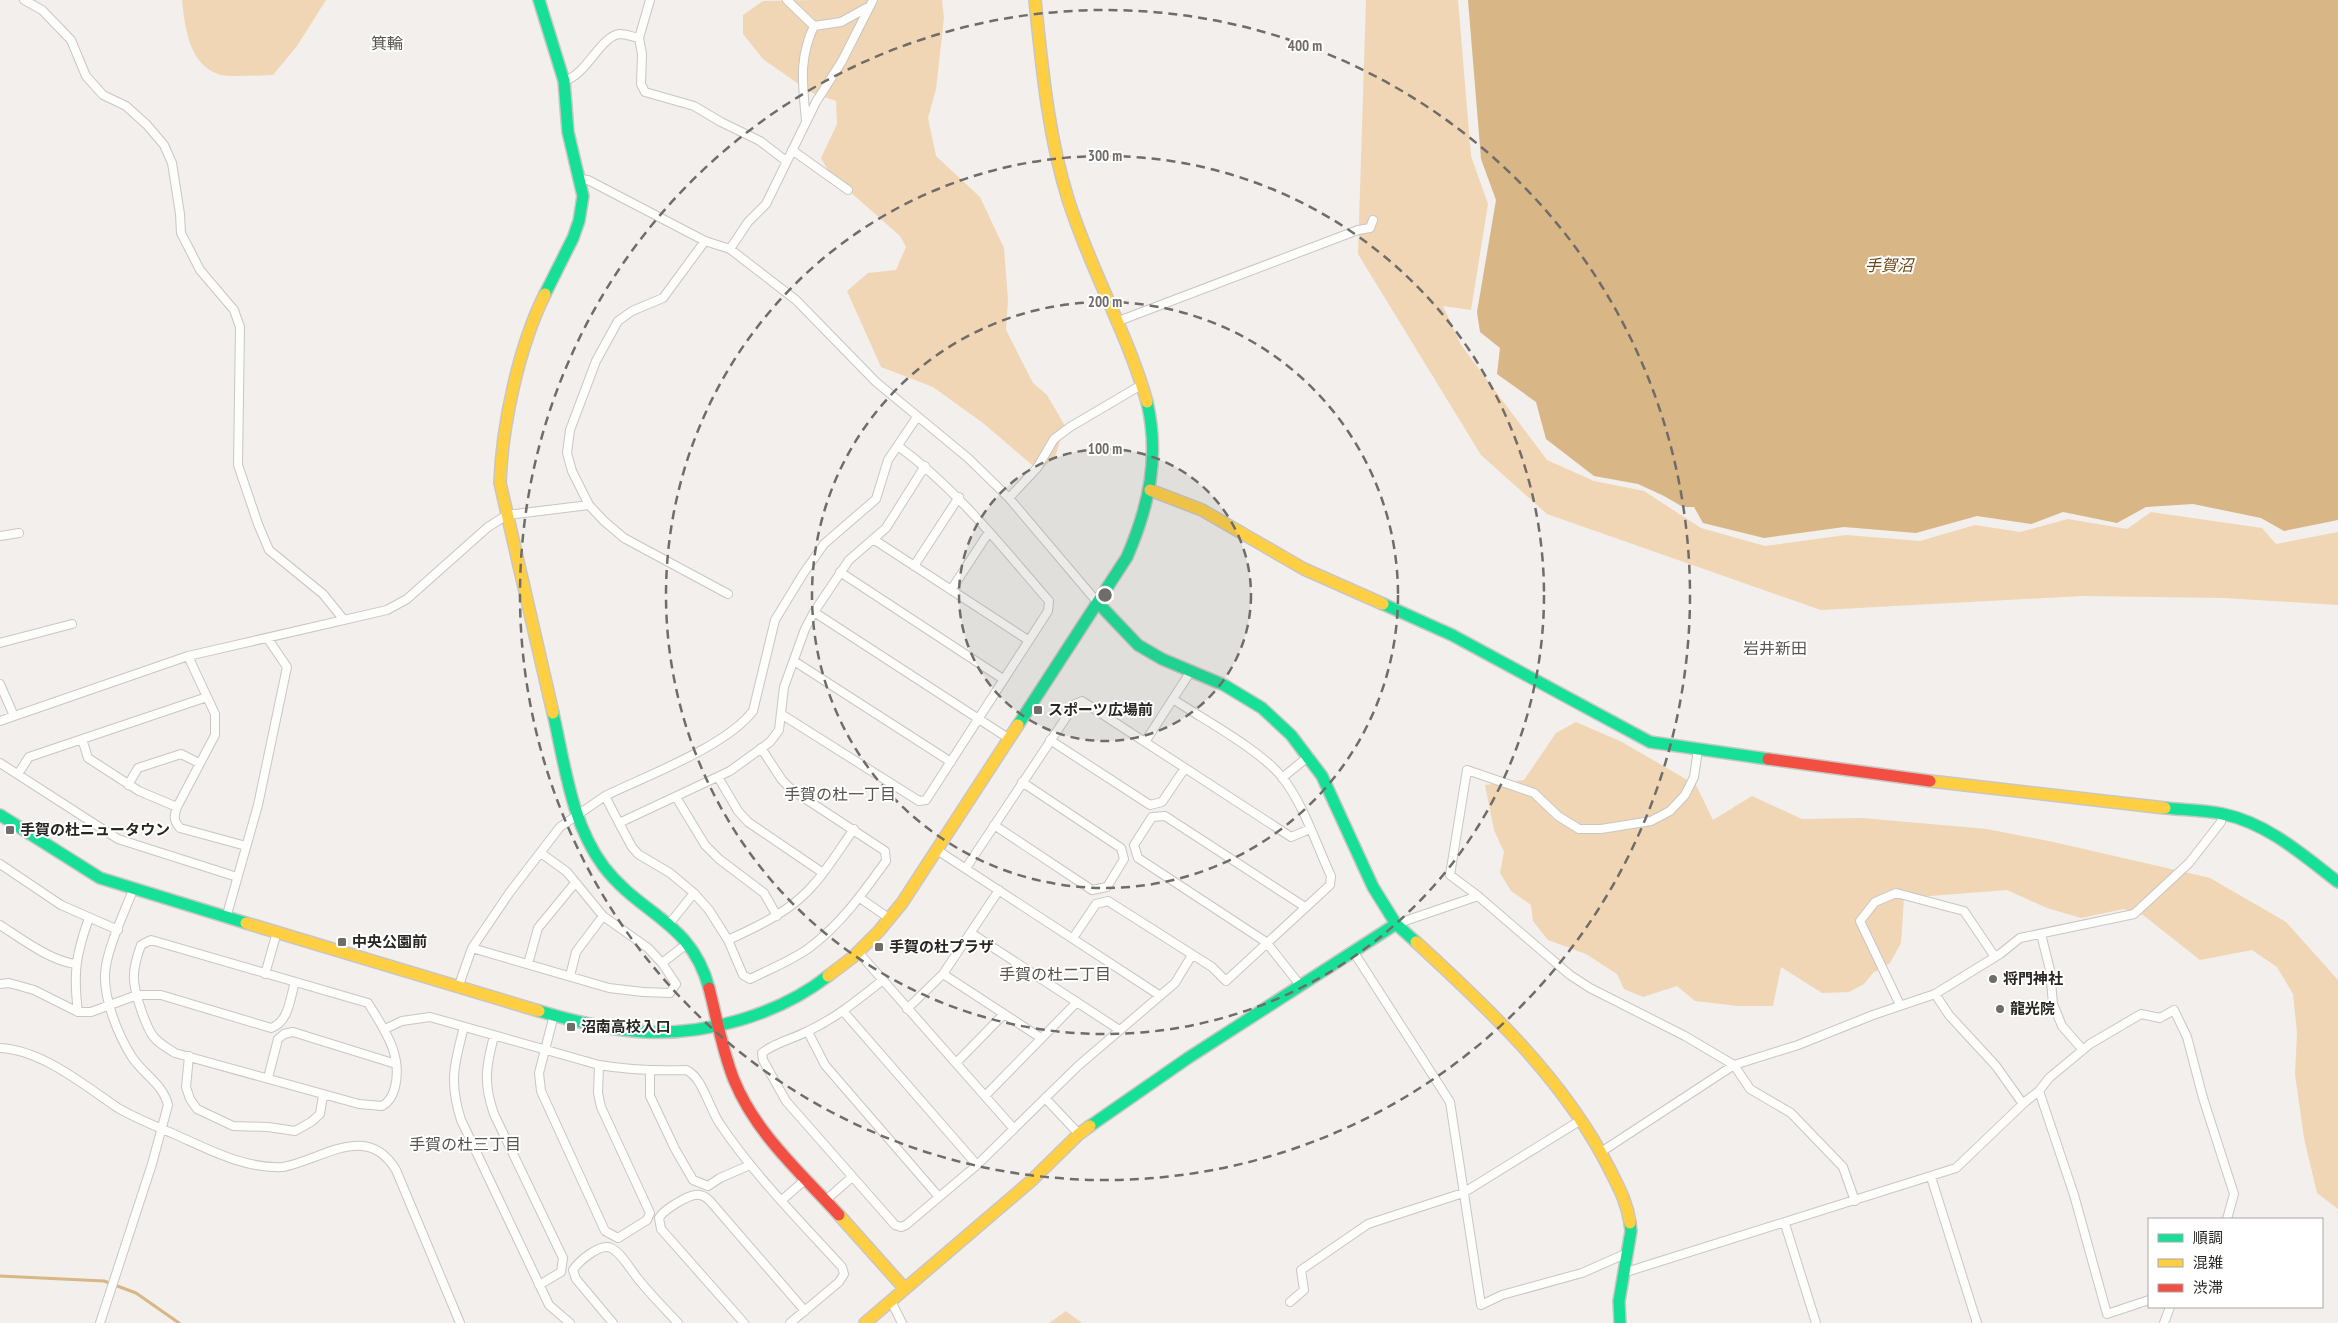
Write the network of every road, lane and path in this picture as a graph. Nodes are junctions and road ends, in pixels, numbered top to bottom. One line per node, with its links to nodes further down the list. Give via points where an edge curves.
1 (24, 0): 38 (street, via 42,10 71,40 86,76 104,95 126,106 164,145 172,164 181,232 200,270 234,310 240,327 238,465 258,524 269,550 323,594)
2 (539, 0): 9 (street)
3 (650, 0): 8 (street)
4 (787, 0): 7 (street)
5 (1035, 0): 18 (street, via 1056,150 1084,245)
6 (872, 3): 7 (street, via 841,22); 10 (street)
7 (814, 26): 10 (street, via 805,44 802,70)
8 (639, 38): 9 (street, via 622,34 614,36 589,62); 12 (street, via 641,84 645,92 694,106 760,142)
9 (564, 81): 13 (street, via 568,132)
10 (806, 121): 11 (street)
11 (792, 150): 12 (street); 14 (street)
12 (786, 161): 17 (street, via 766,204 748,222)
13 (579, 179): 16 (street, via 588,180); 27 (street, via 583,196 579,221 529,333 508,408 501,447 500,483)
14 (848, 190)
15 (1373, 220): 18 (street, via 1370,228)
16 (705, 241): 17 (street); 26 (street, via 663,298 632,311 618,321 596,361 570,430 567,453)
17 (730, 249): 20 (street, via 796,300 876,382)
18 (1116, 322): 19 (street)
19 (1142, 384): 23 (street, via 1154,444); 25 (street, via 1054,439 1037,468)
20 (917, 417): 21 (street); 25 (street, via 968,458)
21 (898, 446): 22 (street); 70 (street, via 888,460 876,500 824,544 775,620 753,711 744,723 710,745)
22 (925, 466): 24 (street); 31 (street, via 886,528)
23 (1150, 490): 36 (street, via 1130,550); 59 (street, via 1202,510 1304,569 1452,635 1650,742)
24 (959, 497): 28 (street); 32 (street)
25 (1009, 498): 36 (street)
26 (589, 505): 27 (street); 35 (street, via 624,538)
27 (507, 515): 38 (street, via 407,599 387,610); 75 (street)
28 (989, 532): 34 (street); 41 (street, via 1049,601 1048,611)
29 (18, 533): 30 (street)
30 (0, 536)
31 (873, 539): 32 (street); 33 (street)
32 (914, 566): 34 (street)
33 (840, 572): 37 (street); 46 (street)
34 (951, 590): 41 (street)
35 (728, 594)
36 (1098, 603): 45 (street, via 1138,645); 54 (street)
37 (814, 612): 44 (street); 52 (street)
38 (344, 620): 40 (street)
39 (72, 624): 42 (street)
40 (268, 639): 43 (street); 80 (street, via 287,667 258,805)
41 (1028, 640): 46 (street)
42 (0, 643)
43 (188, 656): 48 (street); 51 (street)
44 (794, 661): 50 (street, via 784,687); 61 (street)
45 (1192, 671): 49 (street); 60 (street, via 1224,685 1262,708)
46 (1003, 679): 52 (street)
47 (0, 684): 51 (street)
48 (207, 697): 55 (street); 63 (street, via 215,714 215,735)
49 (1173, 699): 57 (street); 67 (street, via 1262,758)
50 (781, 714): 58 (street, via 779,730); 61 (street, via 919,801 926,800)
51 (14, 716): 53 (street)
52 (978, 719): 54 (street); 61 (street)
53 (0, 721)
54 (1008, 738): 81 (street)
55 (82, 739): 65 (street, via 29,757); 69 (street, via 88,758)
56 (1050, 740): 57 (street, via 1075,704 1082,701); 64 (street, via 1150,806 1162,802); 68 (street)
57 (1145, 742): 64 (street)
58 (762, 748): 66 (street); 78 (street, via 792,790)
59 (1698, 750): 73 (street, via 1937,782); 92 (street, via 1694,777 1685,795 1670,811 1651,821 1601,829 1579,828 1558,816 1534,793 1466,770 1450,875)
60 (1309, 756): 67 (street); 101 (street, via 1331,796 1372,888)
61 (951, 762)
62 (0, 763): 65 (street)
63 (199, 763): 69 (street, via 181,754 138,768); 72 (street)
64 (1185, 768): 79 (street, via 1291,837)
65 (18, 774): 86 (street, via 118,840)
66 (718, 777): 71 (street); 85 (street, via 748,822)
67 (1282, 778): 79 (street)
68 (1022, 782): 77 (street); 77 (street, via 1122,848 1124,859 1107,887 1092,890)
69 (128, 785): 72 (street)
70 (605, 796): 75 (street); 76 (street)
71 (676, 797): 76 (street); 96 (street, via 705,845 756,885)
72 (178, 807): 80 (street, via 174,817 180,828)
73 (2222, 814): 87 (street, via 2263,827); 106 (street, via 2221,822 2189,863 2134,914)
74 (0, 815): 89 (street, via 78,866)
75 (577, 815): 82 (street, via 560,827); 100 (street, via 590,846 610,875 645,907)
76 (619, 823): 91 (street, via 638,854 670,873)
77 (994, 825): 84 (street)
78 (854, 829): 85 (street); 93 (street, via 886,855 886,861)
79 (1310, 829): 94 (street, via 1331,876 1330,885)
80 (246, 846): 86 (street)
81 (937, 850): 84 (street); 99 (street)
82 (540, 853): 88 (street, via 567,872); 111 (street)
83 (0, 864): 97 (street, via 61,905)
84 (966, 868): 90 (street)
85 (823, 873): 96 (street, via 805,893)
86 (237, 877): 98 (street)
87 (2338, 882)
88 (575, 883): 95 (street); 118 (street, via 538,928)
89 (133, 890): 98 (street); 103 (street)
90 (999, 890): 105 (street); 107 (street)
91 (694, 893): 100 (street); 108 (street)
92 (1478, 896): 101 (street); 152 (street, via 1590,988 1685,1036)
93 (860, 898): 99 (street); 108 (street, via 808,949 750,979 743,975)
94 (1305, 906): 109 (street); 109 (street, via 1166,816 1152,817 1134,845 1138,858)
95 (603, 916): 116 (street, via 648,948); 121 (street, via 576,952)
96 (776, 916): 108 (street)
97 (89, 918): 103 (street); 117 (street)
98 (226, 918): 104 (street)
99 (890, 919): 113 (street)
100 (670, 923): 110 (street)
101 (1396, 924): 112 (street); 160 (street, via 1482,1003 1534,1060)
102 (0, 925): 117 (street, via 46,952)
103 (118, 930): 131 (street, via 105,973)
104 (277, 932): 119 (street); 126 (street)
105 (971, 932): 120 (street); 130 (street)
106 (2041, 934): 115 (street, via 2020,938); 146 (street, via 2050,970 2053,1004 2062,1026)
107 (1073, 938): 114 (street, via 1096,904 1108,901); 129 (street)
108 (728, 940)
109 (1266, 942): 114 (street, via 1226,981 1212,967); 125 (street)
110 (688, 943): 116 (street); 138 (street, via 701,962)
111 (472, 948): 118 (street); 126 (street)
112 (1352, 951): 125 (street); 170 (street, via 1450,1102)
113 (859, 953): 122 (street); 138 (street, via 798,996 744,1020)
114 (1192, 955): 129 (street, via 1175,983)
115 (1995, 957): 127 (street); 132 (street, via 1964,911 1896,893 1875,902 1860,921)
116 (662, 963): 121 (street, via 676,984 670,992 609,988)
117 (75, 964): 135 (street)
118 (528, 964): 121 (street)
119 (265, 974): 123 (street); 128 (street, via 151,940 141,945 135,966)
120 (943, 974): 133 (street); 137 (street)
121 (570, 976)
122 (883, 980): 133 (street); 134 (street)
123 (294, 982): 128 (street, via 284,1018 271,1028 161,995); 140 (street, via 368,1003)
124 (0, 984): 135 (street, via 9,983 34,990)
125 (1300, 985): 163 (street)
126 (460, 986): 136 (street)
127 (1935, 994): 132 (street); 159 (street, via 1996,1066)
128 (137, 995): 131 (street); 148 (street, via 151,1034 162,1045)
129 (1160, 995): 141 (street)
130 (1077, 1002): 141 (street); 144 (street)
131 (110, 1004): 135 (street, via 90,1012); 161 (street, via 133,1058 166,1097 168,1105)
132 (1900, 1005): 152 (street)
133 (907, 1009): 149 (street)
134 (843, 1011): 142 (street); 166 (street)
135 (78, 1012)
136 (554, 1014): 138 (street, via 614,1028 654,1032); 147 (street)
137 (1003, 1015): 144 (street); 149 (street)
138 (718, 1025): 169 (street, via 731,1073 744,1101)
139 (464, 1027): 140 (street, via 430,1017 402,1021); 143 (street); 179 (street, via 454,1069 454,1098 461,1120)
140 (384, 1029): 150 (street, via 395,1053)
141 (1118, 1029): 158 (street)
142 (808, 1032): 167 (street, via 769,1048 762,1054 763,1060 786,1101); 171 (street, via 825,1065)
143 (494, 1036): 147 (street); 179 (street, via 487,1063 487,1095 563,1258 561,1272)
144 (1041, 1038): 157 (street)
145 (0, 1048): 161 (street, via 22,1051 42,1059 121,1110)
146 (2083, 1050): 155 (street, via 2049,1078); 175 (street, via 2141,1014 2160,1018 2174,1010 2187,1037 2234,1194)
147 (544, 1051): 151 (street); 151 (street, via 539,1073 543,1100 605,1231 618,1238 647,1220 650,1213 601,1107)
148 (189, 1056): 154 (street); 156 (street, via 186,1087 190,1099 198,1109 233,1126 268,1126 295,1131 320,1114)
149 (956, 1063): 157 (street)
150 (396, 1064): 154 (street, via 293,1032 278,1039); 156 (street, via 392,1095 382,1106)
151 (599, 1065): 153 (street)
152 (1734, 1066): 164 (street); 174 (street, via 1750,1089 1791,1113 1843,1166)
153 (650, 1071): 165 (street, via 692,1072 698,1078 714,1115); 165 (street, via 650,1096 694,1180 708,1186)
154 (268, 1078): 156 (street)
155 (2039, 1091): 159 (street); 181 (street, via 2074,1195 2107,1314)
156 (323, 1095)
157 (984, 1096): 162 (street)
158 (1045, 1098): 162 (street); 163 (street)
159 (2023, 1104): 168 (street, via 1956,1168)
160 (1580, 1120): 164 (street); 170 (street)
161 (162, 1129): 186 (street); 187 (street, via 226,1157 272,1167 293,1165 352,1145 374,1148 391,1161 396,1170)
162 (1014, 1130): 166 (street)
163 (1079, 1134): 180 (street, via 1030,1181)
164 (1601, 1152): 177 (street, via 1627,1204 1630,1231)
165 (750, 1165): 172 (street)
166 (977, 1165): 171 (street)
167 (852, 1177): 171 (street, via 895,1225 906,1225); 173 (street)
168 (1931, 1177): 174 (street); 197 (street)
169 (806, 1179): 172 (street); 173 (street)
170 (1464, 1193): 177 (street, via 1481,1305 1502,1295 1582,1273); 183 (street, via 1368,1224 1301,1270 1304,1290)
171 (939, 1197)
172 (782, 1200): 185 (street, via 842,1267 844,1274)
173 (826, 1200): 180 (street)
174 (1855, 1200): 176 (street)
175 (2227, 1218)
176 (1785, 1224): 178 (street); 196 (street)
177 (1625, 1254): 178 (street)
178 (1623, 1273): 195 (street)
179 (539, 1285): 188 (street, via 549,1305)
180 (905, 1289): 182 (street)
181 (2148, 1300)
182 (891, 1301): 193 (street); 194 (street)
183 (1290, 1302)
184 (2170, 1308): 198 (street)
185 (805, 1311): 191 (street, via 704,1196 695,1195 666,1209 659,1218 661,1229); 192 (street)
186 (100, 1323)
187 (460, 1323)
188 (570, 1323)
189 (613, 1323): 190 (street, via 576,1279 573,1270 578,1262 603,1247 610,1247 618,1254)
190 (678, 1323)
191 (744, 1323)
192 (790, 1323)
193 (865, 1323)
194 (902, 1323)
195 (1620, 1323)
196 (1816, 1323)
197 (1976, 1323)
198 (2164, 1323)

